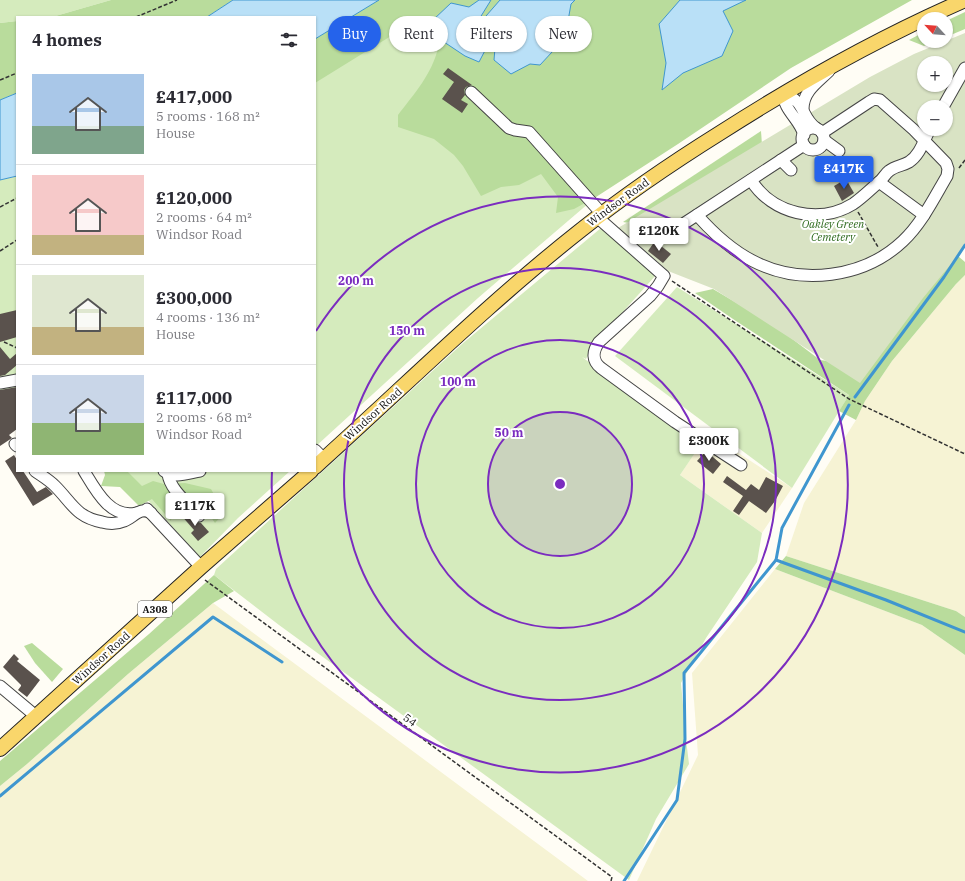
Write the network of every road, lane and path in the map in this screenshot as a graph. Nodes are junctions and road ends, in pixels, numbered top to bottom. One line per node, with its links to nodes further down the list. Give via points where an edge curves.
1 (177, 0): 3 (path)
2 (965, 0): 4 (main road, Windsor Road, via 905,27)
3 (138, 16)
4 (839, 63): 9 (main road, Windsor Road); 11 (street, via 806,94)
5 (965, 68): 10 (street)
6 (16, 72): 7 (path)
7 (0, 80)
8 (471, 92): 25 (street, via 509,128 529,132)
9 (784, 94): 11 (street, via 796,100); 14 (street, via 787,107 799,122); 25 (main road, Windsor Road, via 669,166)
10 (947, 100)
11 (803, 109): 12 (street, via 811,124)
12 (821, 134): 14 (street, via 809,129); 14 (street, via 822,146 816,149 809,149); 15 (street, via 869,102 878,99); 16 (street)
13 (926, 136): 15 (street)
14 (804, 140): 17 (street)
15 (924, 141): 20 (street, via 914,158 890,170); 24 (street, via 944,160 948,169 948,176)
16 (839, 151)
17 (781, 160): 18 (street); 19 (street)
18 (791, 170)
19 (751, 180): 22 (street, via 768,200 792,212 826,214); 26 (street)
20 (879, 182): 22 (street); 24 (street)
21 (16, 199): 23 (path)
22 (853, 204): 30 (path)
23 (0, 207)
24 (924, 214): 30 (street, via 909,235)
25 (599, 215): 31 (street); 37 (main road, Windsor Road, via 521,279)
26 (697, 215): 27 (street); 30 (street, via 719,238 740,254 760,265 783,272 806,276 836,274)
27 (677, 228)
28 (16, 241): 29 (path)
29 (0, 251)
30 (884, 256)
31 (664, 276): 36 (path, via 849,399); 38 (street, via 650,296 599,342 594,352 594,360 601,368)
32 (4, 342): 33 (path)
33 (16, 348)
34 (16, 380): 35 (street)
35 (0, 384)
36 (965, 454)
37 (318, 459)
38 (741, 465)
39 (36, 472): 44 (street, via 53,483 77,511 90,518 117,523)
40 (85, 472): 44 (street, via 110,506 124,514)
41 (166, 472): 42 (street, via 177,475); 45 (street, via 175,489)
42 (194, 472)
43 (310, 472): 46 (main road, Windsor Road / A308)
44 (144, 511): 46 (street)
45 (199, 516)
46 (198, 570): 48 (main road, Windsor Road / A308); 50 (path, 54, via 612,877)
47 (0, 686): 48 (street)
48 (36, 717): 49 (main road, Windsor Road / A308)
49 (0, 749)
50 (611, 881)

